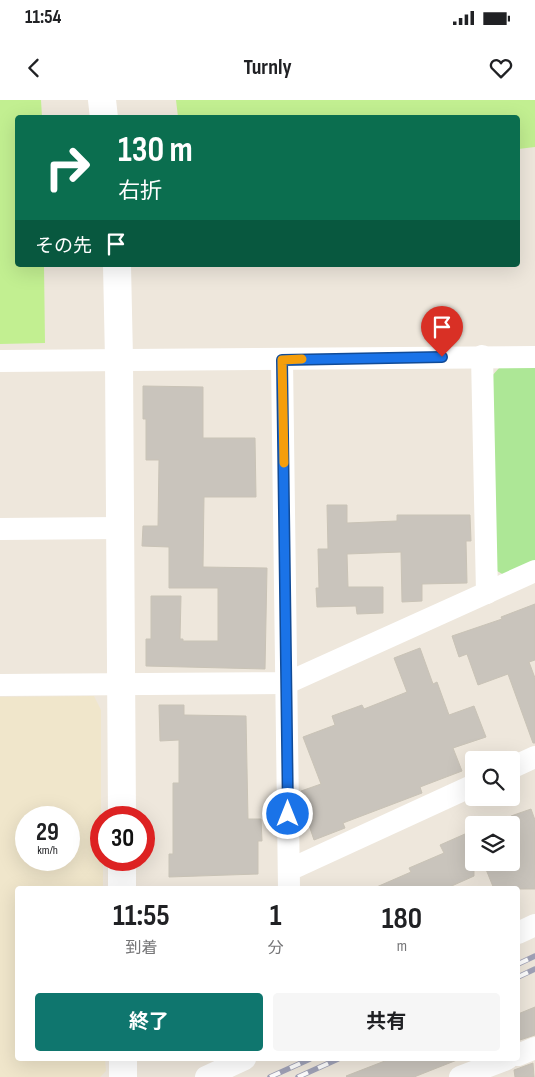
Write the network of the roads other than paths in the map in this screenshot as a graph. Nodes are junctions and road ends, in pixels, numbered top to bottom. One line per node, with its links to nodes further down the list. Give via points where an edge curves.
1 (102, 100): 2 (street)
2 (104, 115)
3 (117, 267): 6 (street)
4 (482, 356): 5 (street); 7 (street); 12 (street)
5 (535, 357)
6 (119, 359): 7 (street); 8 (street); 9 (street)
7 (282, 360): 14 (street)
8 (0, 361)
9 (120, 528): 10 (street); 13 (street)
10 (0, 529)
11 (535, 570): 12 (street)
12 (487, 593): 14 (street)
13 (121, 683): 14 (street); 15 (street); 19 (street)
14 (287, 683): 21 (street)
15 (0, 685)
16 (535, 757): 17 (street)
17 (520, 764)
18 (465, 790): 21 (street)
19 (122, 806)
20 (122, 871): 22 (street)
21 (289, 879)
22 (122, 886)
23 (535, 925): 24 (street)
24 (520, 932)
25 (535, 1048): 26 (street)
26 (520, 1054)
27 (123, 1061): 30 (street)
28 (241, 1061): 31 (street)
29 (503, 1061): 32 (street)
30 (123, 1077)
31 (206, 1077)
32 (460, 1077)

